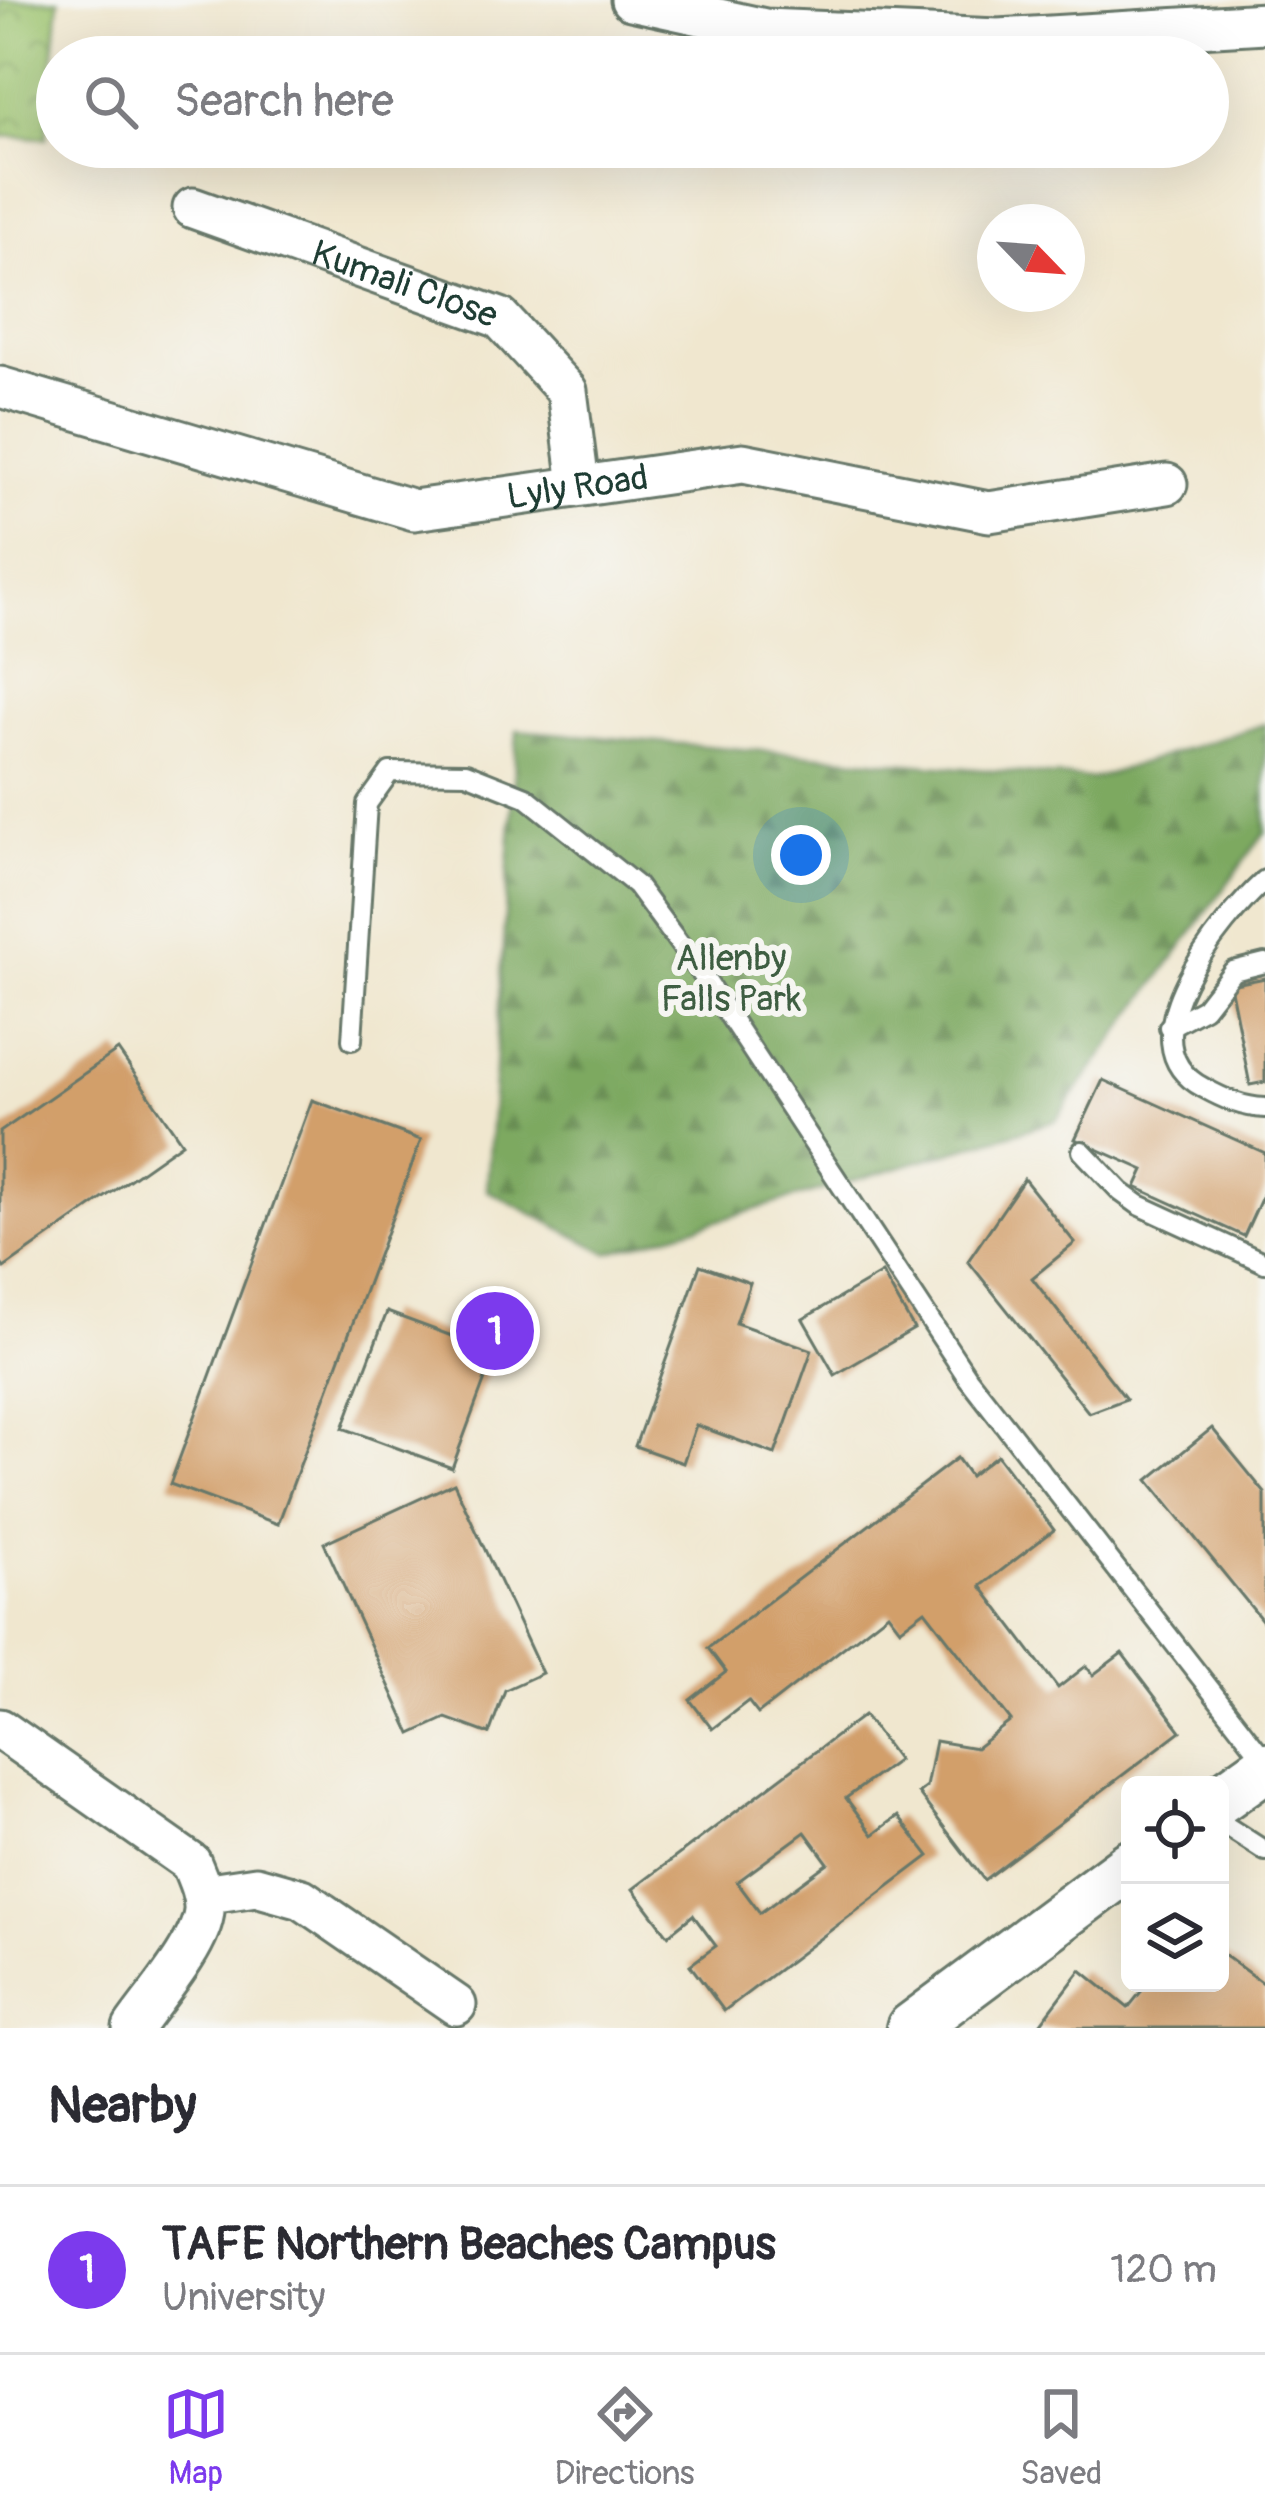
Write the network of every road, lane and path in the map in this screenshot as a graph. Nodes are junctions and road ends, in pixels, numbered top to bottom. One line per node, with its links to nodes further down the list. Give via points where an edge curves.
1 (631, 0): 3 (street, via 765,29)
2 (1265, 23): 4 (street)
3 (946, 36)
4 (1034, 36)
5 (194, 208): 8 (street, Kumali Close, via 500,318 567,391)
6 (0, 388): 8 (street, Lyly Road, via 414,510)
7 (1167, 484): 8 (street, Lyly Road, via 989,512 743,463)
8 (579, 485)
9 (1265, 880): 11 (lane, via 1187,980)
10 (1265, 963): 11 (lane, via 1233,971 1204,1008)
11 (1169, 1027): 13 (lane, via 1172,1049 1196,1084)
12 (352, 1040): 17 (lane, via 368,804 390,772 466,773 526,797 591,847 636,885 675,938 968,1378)
13 (1265, 1108)
14 (1082, 1151): 15 (lane, via 1139,1205)
15 (1262, 1255)
16 (0, 1729): 22 (street, via 191,1864)
17 (1265, 1764): 18 (street)
18 (1229, 1791)
19 (1229, 1828): 20 (lane)
20 (1265, 1851)
21 (1121, 1872): 25 (street)
22 (203, 1894): 23 (street, via 256,1886 302,1899); 24 (street, via 194,1939)
23 (456, 2005)
24 (133, 2028)
25 (911, 2028)

